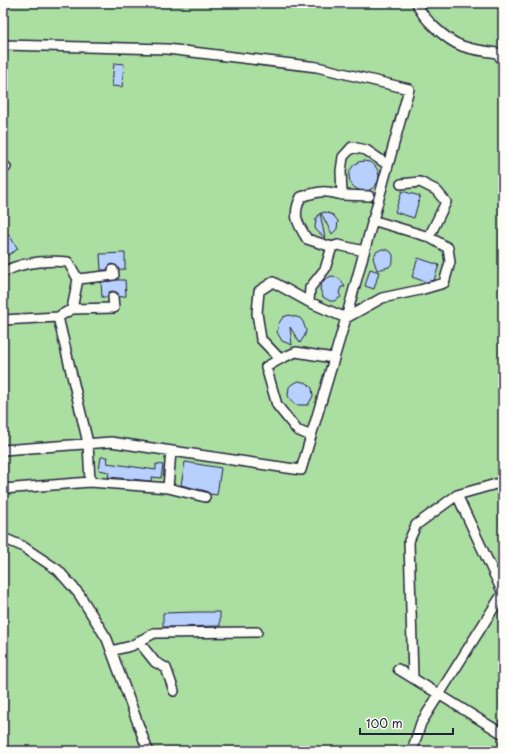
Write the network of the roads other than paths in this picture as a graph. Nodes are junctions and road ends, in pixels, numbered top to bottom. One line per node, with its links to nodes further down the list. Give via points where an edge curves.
1 (417, 3): 3 (street, via 429,23 450,39 462,46 497,53)
2 (3, 45): 4 (street, via 167,49 317,67 409,89)
3 (503, 61)
4 (388, 165): 6 (street, via 366,150 352,147 343,157); 8 (street)
5 (401, 184): 9 (street, via 420,182 436,190 446,202)
6 (342, 195): 7 (street); 10 (street, via 326,191 313,193 301,197 296,207 297,223 307,239)
7 (369, 196)
8 (372, 220): 9 (street); 11 (street)
9 (429, 237): 19 (street, via 448,248 450,262 444,283 382,298)
10 (332, 247): 11 (street, via 338,245); 16 (street, via 325,269 310,288)
11 (364, 250): 19 (street)
12 (113, 270): 14 (street, via 114,276)
13 (3, 272): 14 (street, via 14,266 47,260 68,262)
14 (78, 279): 17 (street)
15 (113, 297): 17 (street, via 114,308)
16 (309, 302): 19 (street); 22 (street, via 273,282 259,291 257,313 261,339)
17 (72, 309): 18 (street)
18 (58, 317): 20 (street); 24 (street)
19 (346, 318): 21 (street)
20 (3, 320)
21 (333, 358): 22 (street, via 296,352); 23 (street)
22 (280, 359): 23 (street, via 266,367 277,405 297,430)
23 (311, 436): 26 (street, via 301,470)
24 (88, 443): 25 (street); 26 (street, via 111,442); 27 (street)
25 (3, 450)
26 (171, 451): 29 (street)
27 (90, 482): 29 (street); 30 (street)
28 (503, 482): 31 (street)
29 (168, 488): 32 (street)
30 (3, 489)
31 (457, 495): 34 (street); 39 (street, via 416,525 410,540)
32 (205, 497)
33 (3, 538): 37 (street, via 22,546 58,570 79,594 107,639)
34 (503, 593): 41 (street)
35 (257, 632): 36 (street, via 154,633)
36 (139, 642): 37 (street); 40 (street, via 155,662 166,668)
37 (111, 651): 43 (street)
38 (398, 669): 39 (street)
39 (413, 678): 41 (street)
40 (174, 691)
41 (439, 694): 42 (street); 44 (street, via 421,723)
42 (503, 734)
43 (148, 751)
44 (412, 751)

